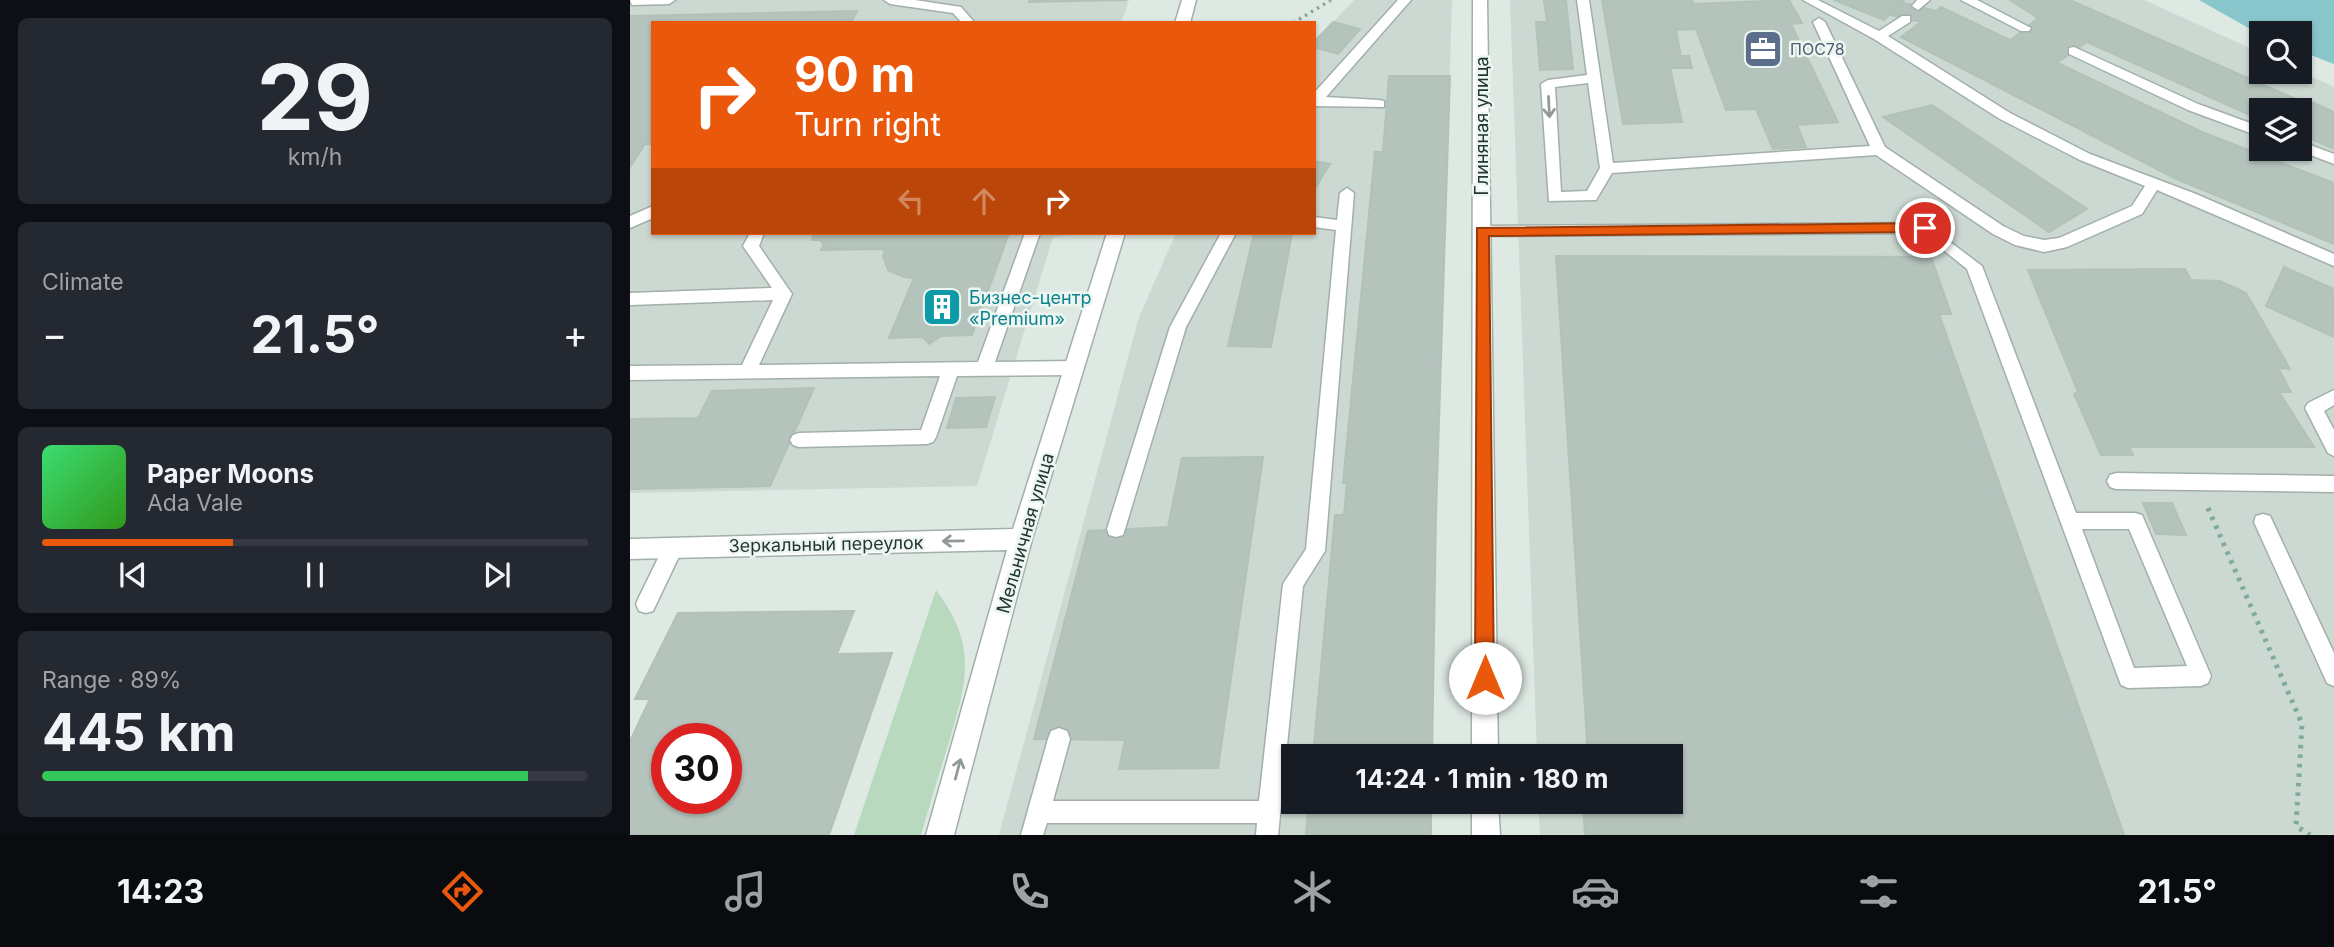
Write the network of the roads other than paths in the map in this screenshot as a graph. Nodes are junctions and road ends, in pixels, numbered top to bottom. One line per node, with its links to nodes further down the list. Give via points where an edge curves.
1 (669, 0): 9 (lane)
2 (890, 0): 11 (lane, via 957,10)
3 (1189, 0): 12 (street)
4 (1405, 0): 18 (lane)
5 (1480, 0): 32 (street, Глиняная улица)
6 (1583, 0): 17 (lane)
7 (1809, 0): 15 (lane)
8 (1967, 0): 14 (lane)
9 (632, 1)
10 (1906, 19): 15 (lane)
11 (968, 21)
12 (1183, 21)
13 (1819, 22): 22 (lane)
14 (2025, 27)
15 (1879, 36): 26 (lane, via 2005,116 2085,157)
16 (2074, 51): 21 (lane, via 2193,107)
17 (1594, 78): 25 (lane); 25 (lane, one-way to 25, via 1548,84 1554,197 1591,196)
18 (1316, 100)
19 (1316, 101): 20 (lane)
20 (1379, 103)
21 (2249, 128)
22 (1879, 150): 25 (lane); 26 (lane, via 1998,230 2044,246 2062,243 2137,210)
23 (2312, 151): 24 (lane)
24 (2334, 159)
25 (1607, 168)
26 (2154, 183): 37 (lane)
27 (1347, 193): 31 (lane)
28 (651, 212): 30 (lane)
29 (1316, 222): 31 (lane)
30 (630, 223)
31 (1344, 226): 60 (lane, via 1315,551 1293,583)
32 (1482, 231): 50 (lane, via 1925,228 1974,266); 59 (street, Глиняная улица)
33 (756, 235): 38 (lane, via 751,246)
34 (1032, 235): 42 (lane)
35 (1115, 235): 40 (street, Мельничная улица)
36 (1227, 235): 52 (lane, via 1178,327)
37 (2334, 260)
38 (784, 294): 39 (lane); 43 (lane)
39 (630, 299)
40 (1074, 368): 42 (lane); 53 (street, Мельничная улица)
41 (951, 369): 42 (lane); 43 (lane); 46 (lane, via 927,437)
42 (984, 369)
43 (747, 372): 44 (lane)
44 (630, 373)
45 (2334, 397): 47 (lane, via 2314,408)
46 (799, 440)
47 (2334, 448)
48 (2116, 481): 49 (lane)
49 (2334, 484)
50 (2068, 521): 50 (lane, via 2128,678 2202,676 2135,521)
51 (2263, 522): 57 (lane)
52 (1116, 529)
53 (1021, 539): 54 (street, Зеркальный переулок, one-way to 54); 63 (street, Мельничная улица, one-way to 53)
54 (673, 548): 55 (street, Зеркальный переулок); 56 (lane)
55 (630, 549)
56 (646, 604)
57 (2334, 676)
58 (1059, 739): 61 (lane)
59 (1485, 744)
60 (1269, 811): 61 (lane); 65 (lane)
61 (1038, 812): 64 (lane)
62 (1485, 814): 66 (street)
63 (940, 835)
64 (1032, 835)
65 (1267, 835)
66 (1486, 835)

